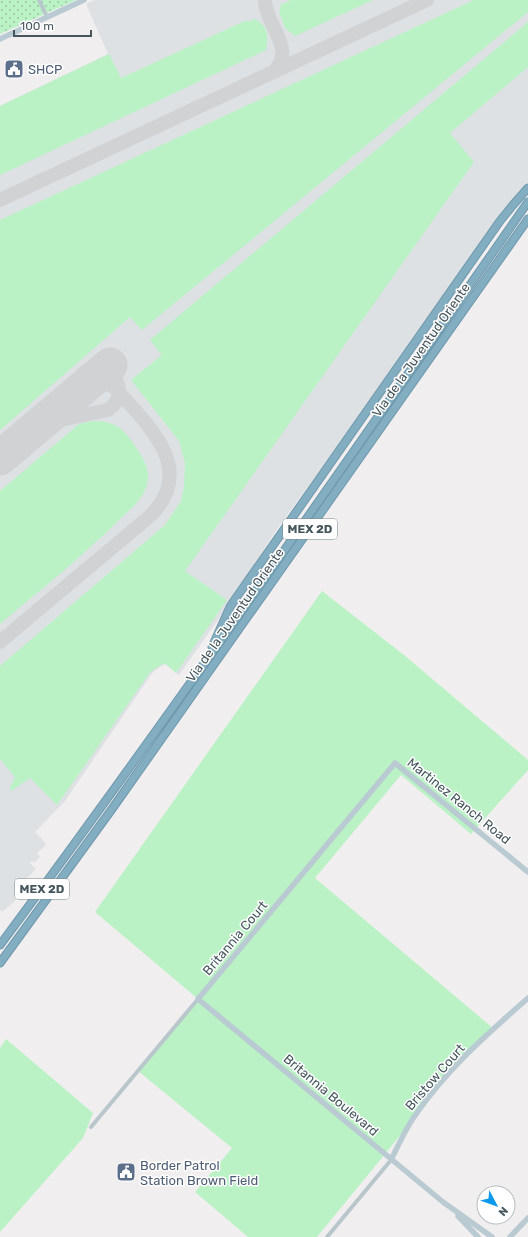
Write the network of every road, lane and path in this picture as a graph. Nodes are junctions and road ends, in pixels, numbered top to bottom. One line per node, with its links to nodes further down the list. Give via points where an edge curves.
1 (39, 0): 3 (street)
2 (84, 0): 3 (street)
3 (48, 17): 4 (street)
4 (0, 39)
5 (528, 188): 8 (highway, via 500,221 236,598)
6 (528, 202): 8 (highway, Via de la Juventud Oriente / MEX 2D)
7 (528, 219): 11 (highway, Via de la Juventud Oriente / MEX 2D)
8 (205, 662): 10 (highway, Via de la Juventud Oriente / MEX 2D)
9 (396, 763): 12 (street, Martinez Ranch Road); 16 (street, Britannia Court)
10 (83, 833): 11 (highway); 13 (highway, Via de la Juventud Oriente / MEX 2D)
11 (91, 838): 14 (highway, Via de la Juventud Oriente / MEX 2D)
12 (528, 872)
13 (0, 945)
14 (0, 964)
15 (528, 998): 18 (street, Bristow Court, via 466,1055 423,1103)
16 (198, 999): 17 (street, Britannia Court); 18 (street, Britannia Boulevard)
17 (91, 1127)
18 (391, 1160): 19 (street, Britannia Boulevard); 21 (street, Bristow Court)
19 (449, 1208): 22 (street, Britannia Boulevard); 23 (street, Britannia Boulevard)
20 (528, 1218): 24 (street)
21 (326, 1237)
22 (478, 1237)
23 (492, 1237)
24 (510, 1237)

